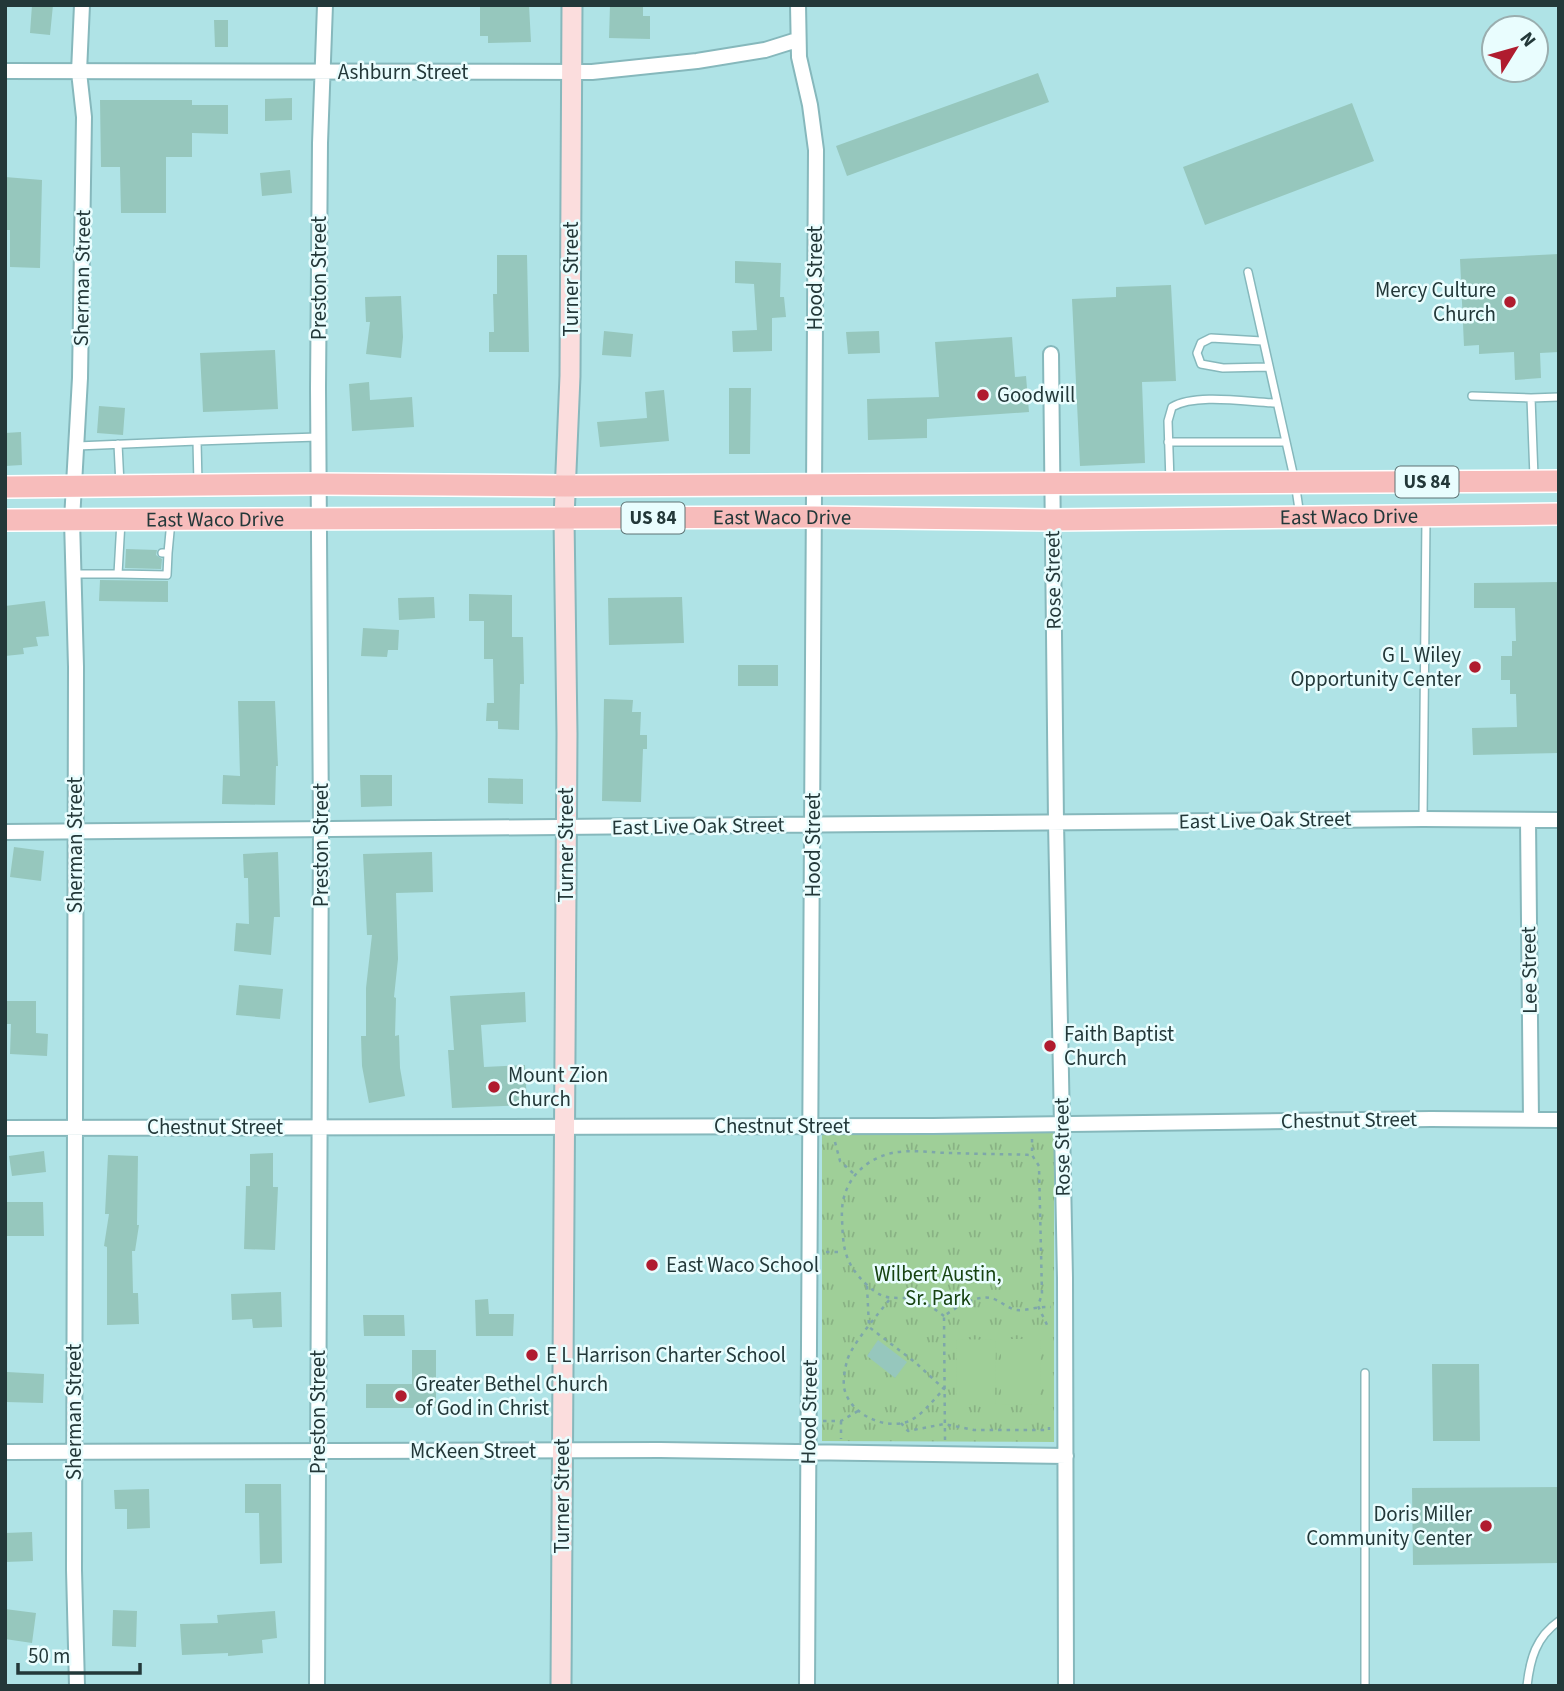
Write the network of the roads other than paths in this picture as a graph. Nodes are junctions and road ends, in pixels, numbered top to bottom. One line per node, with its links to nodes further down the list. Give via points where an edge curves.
1 (82, 5): 7 (street, Sherman Street)
2 (325, 5): 8 (street, Preston Street)
3 (572, 5): 9 (street, Turner Street)
4 (798, 5): 5 (street, Hood Street)
5 (797, 40): 9 (street, Ashburn Street, via 697,61); 28 (street, Hood Street, via 816,150)
6 (5, 71): 7 (street, Ashburn Street)
7 (79, 72): 8 (street, Ashburn Street); 23 (street, Sherman Street, via 84,117)
8 (322, 72): 9 (street, Ashburn Street); 18 (street, Preston Street)
9 (572, 72): 34 (street, Turner Street)
10 (1248, 272): 11 (lane)
11 (1262, 341): 13 (lane); 13 (lane, via 1211,338 1201,343 1197,353 1201,365)
12 (1051, 354): 29 (street, Rose Street)
13 (1268, 367): 17 (lane)
14 (1472, 396): 16 (lane)
15 (1559, 397): 16 (lane)
16 (1531, 398): 24 (lane)
17 (1276, 403): 20 (lane, via 1180,403 1172,408); 21 (lane)
18 (318, 437): 19 (lane); 30 (street, Preston Street)
19 (197, 441): 22 (lane); 31 (lane)
20 (1168, 442): 21 (lane); 26 (lane)
21 (1286, 442): 27 (lane)
22 (118, 444): 23 (lane); 33 (lane)
23 (76, 446): 32 (street, Sherman Street)
24 (1534, 481): 25 (main road, East Waco Drive / US 84); 27 (main road, East Waco Drive / US 84)
25 (1559, 481)
26 (1170, 482): 27 (main road, East Waco Drive / US 84); 29 (main road, East Waco Drive / US 84)
27 (1295, 482): 39 (lane)
28 (814, 483): 29 (main road, East Waco Drive / US 84); 34 (main road, East Waco Drive / US 84); 38 (street, Hood Street)
29 (1054, 483): 46 (street, Rose Street)
30 (318, 484): 31 (main road, East Waco Drive / US 84); 34 (main road, East Waco Drive / US 84); 41 (street, Preston Street)
31 (198, 485): 33 (main road, East Waco Drive / US 84)
32 (74, 486): 33 (main road, East Waco Drive / US 84); 35 (main road, East Waco Drive / US 84); 43 (street, Sherman Street)
33 (120, 486)
34 (565, 486): 40 (street, Turner Street)
35 (5, 487)
36 (1559, 514): 37 (main road, East Waco Drive / US 84)
37 (1426, 515): 39 (main road, East Waco Drive / US 84); 49 (lane)
38 (814, 517): 40 (main road, East Waco Drive / US 84); 46 (main road, East Waco Drive / US 84); 53 (street, Hood Street)
39 (1300, 517): 46 (main road, East Waco Drive / US 84)
40 (564, 518): 41 (main road, East Waco Drive / US 84); 54 (street, Turner Street)
41 (319, 519): 45 (main road, East Waco Drive / US 84); 55 (street, Preston Street)
42 (5, 520): 43 (main road, East Waco Drive / US 84)
43 (72, 520): 44 (main road, East Waco Drive / US 84); 47 (street, Sherman Street)
44 (121, 520): 45 (main road, East Waco Drive / US 84); 48 (lane)
45 (171, 520): 48 (lane, via 165,553 167,575)
46 (1052, 520): 52 (street, Rose Street)
47 (74, 574): 48 (lane); 56 (street, Sherman Street)
48 (118, 574)
49 (1423, 819): 51 (street, East Live Oak Street); 52 (street, East Live Oak Street)
50 (1559, 820): 51 (street, East Live Oak Street)
51 (1528, 821): 58 (street, Lee Street)
52 (1056, 822): 53 (street, East Live Oak Street); 60 (street, Rose Street)
53 (813, 825): 54 (street, East Live Oak Street); 63 (street, Hood Street)
54 (566, 827): 55 (street, East Live Oak Street); 62 (street, Turner Street)
55 (321, 829): 56 (street, East Live Oak Street); 61 (street, Preston Street)
56 (75, 830): 57 (street, East Live Oak Street); 64 (street, Sherman Street)
57 (5, 832)
58 (1531, 1120): 59 (street, Chestnut Street); 60 (street, Chestnut Street)
59 (1559, 1120)
60 (1062, 1124): 63 (street, Chestnut Street); 72 (street, Rose Street)
61 (319, 1126): 62 (street, Chestnut Street); 64 (street, Chestnut Street); 68 (street, Preston Street)
62 (565, 1126): 63 (street, Chestnut Street); 67 (street, Turner Street)
63 (816, 1126): 71 (street, Hood Street)
64 (75, 1128): 65 (street, Chestnut Street); 70 (street, Sherman Street)
65 (5, 1129)
66 (1365, 1373): 79 (lane)
67 (563, 1450): 68 (street, McKeen Street); 71 (street, McKeen Street); 76 (street, Turner Street)
68 (318, 1451): 70 (street, McKeen Street); 75 (street, Preston Street)
69 (5, 1452): 70 (street, McKeen Street)
70 (74, 1452): 74 (street, Sherman Street)
71 (808, 1452): 72 (street, McKeen Street); 77 (street, Hood Street)
72 (1066, 1456): 78 (street, Rose Street)
73 (1559, 1621): 80 (lane, via 1541,1637)
74 (77, 1686)
75 (317, 1686)
76 (561, 1686)
77 (807, 1686)
78 (1066, 1686)
79 (1365, 1686)
80 (1527, 1686)

